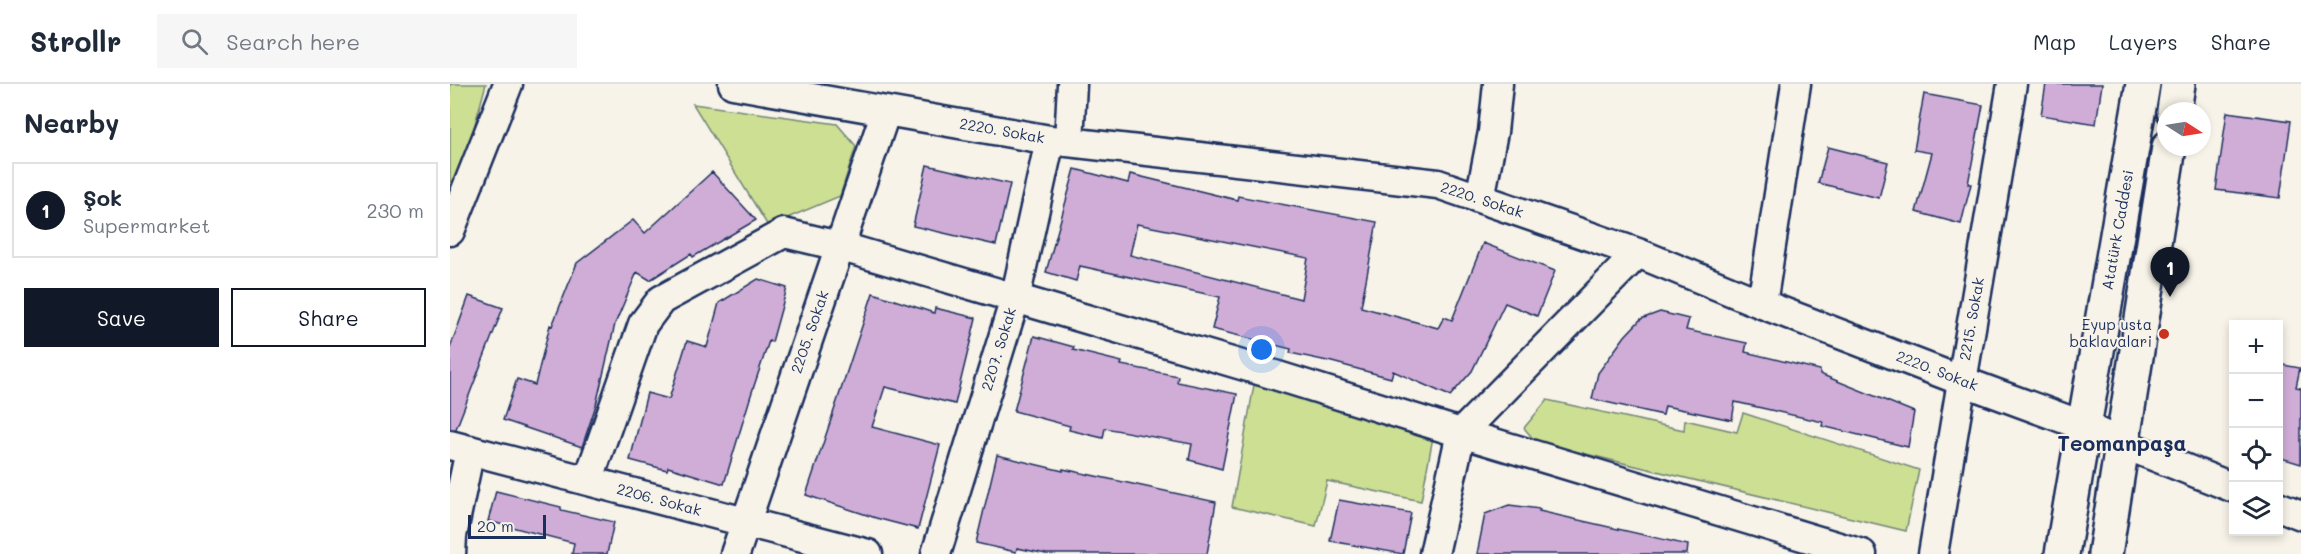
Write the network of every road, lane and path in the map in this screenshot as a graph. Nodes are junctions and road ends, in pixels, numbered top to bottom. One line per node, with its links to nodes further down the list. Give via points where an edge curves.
1 (508, 84): 14 (street)
2 (734, 84): 10 (street, 2220. Sokak)
3 (1072, 84): 11 (street, 2207. Sokak)
4 (1498, 84): 13 (street)
5 (1796, 84): 18 (street)
6 (2012, 84): 19 (street, 2215. Sokak)
7 (2143, 84): 20 (main road, Atatürk Caddesi)
8 (2178, 84): 9 (main road)
9 (2175, 102)
10 (886, 111): 11 (street, 2220. Sokak); 15 (street, 2205. Sokak)
11 (1059, 141): 13 (street, 2220. Sokak, via 1438,184); 17 (street, 2207. Sokak)
12 (2168, 156): 22 (main road)
13 (1480, 198): 16 (street, 2220. Sokak)
14 (450, 231)
15 (839, 246): 17 (street); 24 (street, via 784,233 661,300 643,324); 28 (street, 2205. Sokak)
16 (1638, 253): 18 (street, 2220. Sokak); 21 (street)
17 (1015, 299): 21 (street); 32 (street, 2207. Sokak)
18 (1762, 304): 19 (street, 2220. Sokak)
19 (1962, 381): 20 (street, 2220. Sokak); 35 (street, 2215. Sokak)
20 (2084, 426): 22 (street, 2220. Sokak); 36 (main road, Atatürk Caddesi)
21 (1461, 433): 33 (street); 34 (street)
22 (2123, 444): 25 (street, 2220. Sokak); 37 (main road)
23 (460, 447): 24 (street, 2206. Sokak); 29 (street)
24 (588, 481): 28 (street, 2206. Sokak)
25 (2229, 486)
26 (2283, 508): 27 (street)
27 (2301, 515)
28 (745, 522): 30 (street, 2205. Sokak); 31 (street, 2206. Sokak)
29 (452, 554)
30 (735, 554)
31 (868, 554)
32 (936, 554)
33 (1434, 554)
34 (1863, 554)
35 (1934, 554)
36 (2062, 554)
37 (2105, 554)

